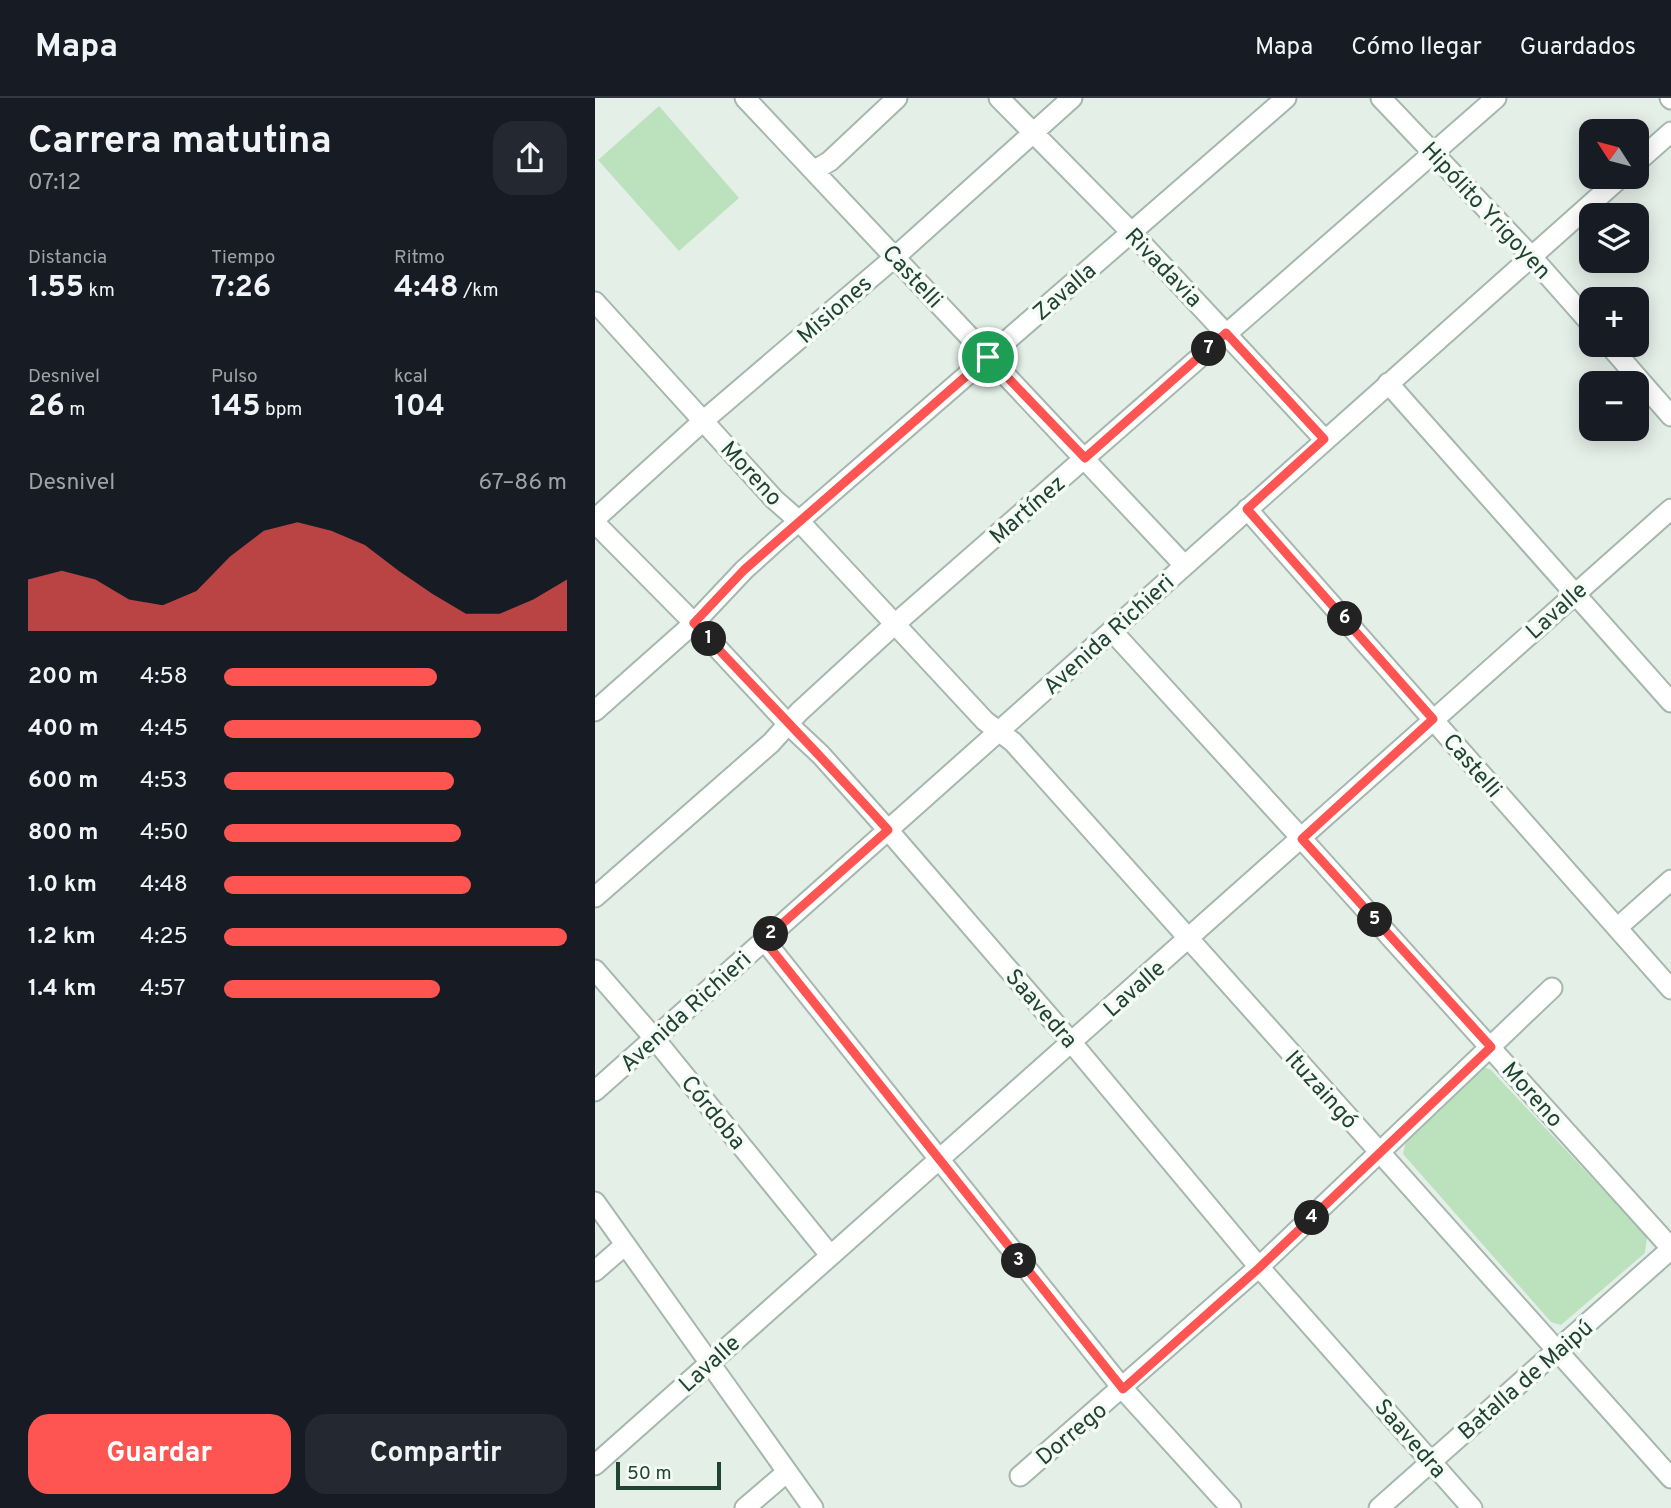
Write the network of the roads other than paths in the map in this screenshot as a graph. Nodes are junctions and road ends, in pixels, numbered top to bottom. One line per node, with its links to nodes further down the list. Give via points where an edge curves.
1 (745, 98): 12 (street, Castelli)
2 (897, 98): 12 (street, via 830,161)
3 (999, 98): 9 (street, Rivadavia)
4 (1072, 98): 9 (street, Misiones)
5 (1286, 98): 14 (street, Zavalla)
6 (1381, 98): 11 (street, Hipólito Yrigoyen)
7 (1496, 98): 11 (street, Martínez)
8 (1671, 132): 10 (street)
9 (1033, 133): 14 (street, Rivadavia); 16 (street, Misiones)
10 (1649, 151)
11 (1434, 153): 15 (street, Hipólito Yrigoyen); 19 (street, Martínez)
12 (814, 170): 16 (street, Castelli)
13 (1607, 189): 15 (street, Avenida Richieri)
14 (1132, 233): 19 (street, Rivadavia); 20 (street, Zavalla)
15 (1531, 256): 18 (street, Hipólito Yrigoyen); 22 (street, Avenida Richieri)
16 (895, 257): 20 (street, Castelli); 24 (street, Misiones)
17 (595, 302): 24 (street, Moreno)
18 (1579, 310)
19 (1226, 333): 25 (street, Rivadavia); 26 (street, Martínez)
20 (988, 357): 26 (street, Castelli); 30 (street, Zavalla)
21 (1619, 357): 23 (street)
22 (1388, 383): 25 (street, Avenida Richieri); 32 (street)
23 (1671, 416)
24 (703, 421): 29 (street, Misiones); 30 (street, Moreno)
25 (1324, 439): 27 (street, Avenida Richieri)
26 (1085, 458): 31 (street, Castelli); 34 (street, Martínez)
27 (1247, 509): 31 (street, Avenida Richieri); 38 (street, Castelli)
28 (1671, 509): 32 (street, Lavalle)
29 (595, 521): 33 (street, Saavedra)
30 (800, 522): 33 (street, Zavalla, via 744,570); 34 (street, Moreno)
31 (1184, 565): 35 (street, Avenida Richieri)
32 (1575, 593): 36 (street); 38 (street, Lavalle)
33 (694, 623): 37 (street, Zavalla); 39 (street, Saavedra)
34 (895, 624): 39 (street, Martínez); 40 (street, Moreno, via 985,721)
35 (1112, 631): 40 (street, Avenida Richieri); 42 (street, Moreno)
36 (1671, 702)
37 (595, 711)
38 (1433, 719): 42 (street, Lavalle); 45 (street, Castelli)
39 (789, 725): 41 (street, Saavedra); 44 (street, Martínez)
40 (1001, 732): 41 (street, Avenida Richieri); 47 (street, Ituzaingó)
41 (888, 830): 46 (street, Avenida Richieri); 52 (street, Saavedra)
42 (1302, 839): 47 (street, Lavalle); 53 (street, Moreno)
43 (1671, 880): 45 (street)
44 (595, 897)
45 (1617, 928): 50 (street, Castelli)
46 (764, 940): 51 (street, Avenida Richieri); 56 (street)
47 (1188, 940): 52 (street, Lavalle); 55 (street, Ituzaingó)
48 (595, 970): 51 (street, Córdoba)
49 (1552, 988): 53 (street, Dorrego)
50 (1671, 989)
51 (654, 1038): 54 (street, Avenida Richieri); 60 (street, Córdoba)
52 (1072, 1043): 56 (street, Lavalle); 61 (street, Saavedra)
53 (1491, 1047): 55 (street, Dorrego); 59 (street, Moreno)
54 (595, 1091)
55 (1380, 1153): 61 (street, Dorrego); 63 (street, Ituzaingó)
56 (937, 1159): 60 (street, Lavalle); 65 (street)
57 (595, 1202): 58 (street)
58 (625, 1245): 62 (street); 64 (street)
59 (1671, 1248): 63 (street, Batalla de Maipú)
60 (830, 1255): 64 (street, Lavalle)
61 (1259, 1268): 65 (street, Dorrego); 66 (street, Saavedra)
62 (595, 1271)
63 (1558, 1351): 66 (street, Batalla de Maipú); 70 (street, Ituzaingó)
64 (710, 1362): 67 (street, Lavalle); 68 (street)
65 (1123, 1389): 69 (street, Dorrego); 73 (street)
66 (1432, 1461): 74 (street, Batalla de Maipú); 75 (street, Saavedra)
67 (595, 1465)
68 (787, 1472): 71 (street); 72 (street)
69 (1020, 1476)
70 (1671, 1478)
71 (745, 1508)
72 (813, 1508)
73 (1231, 1508)
74 (1379, 1508)
75 (1472, 1508)

